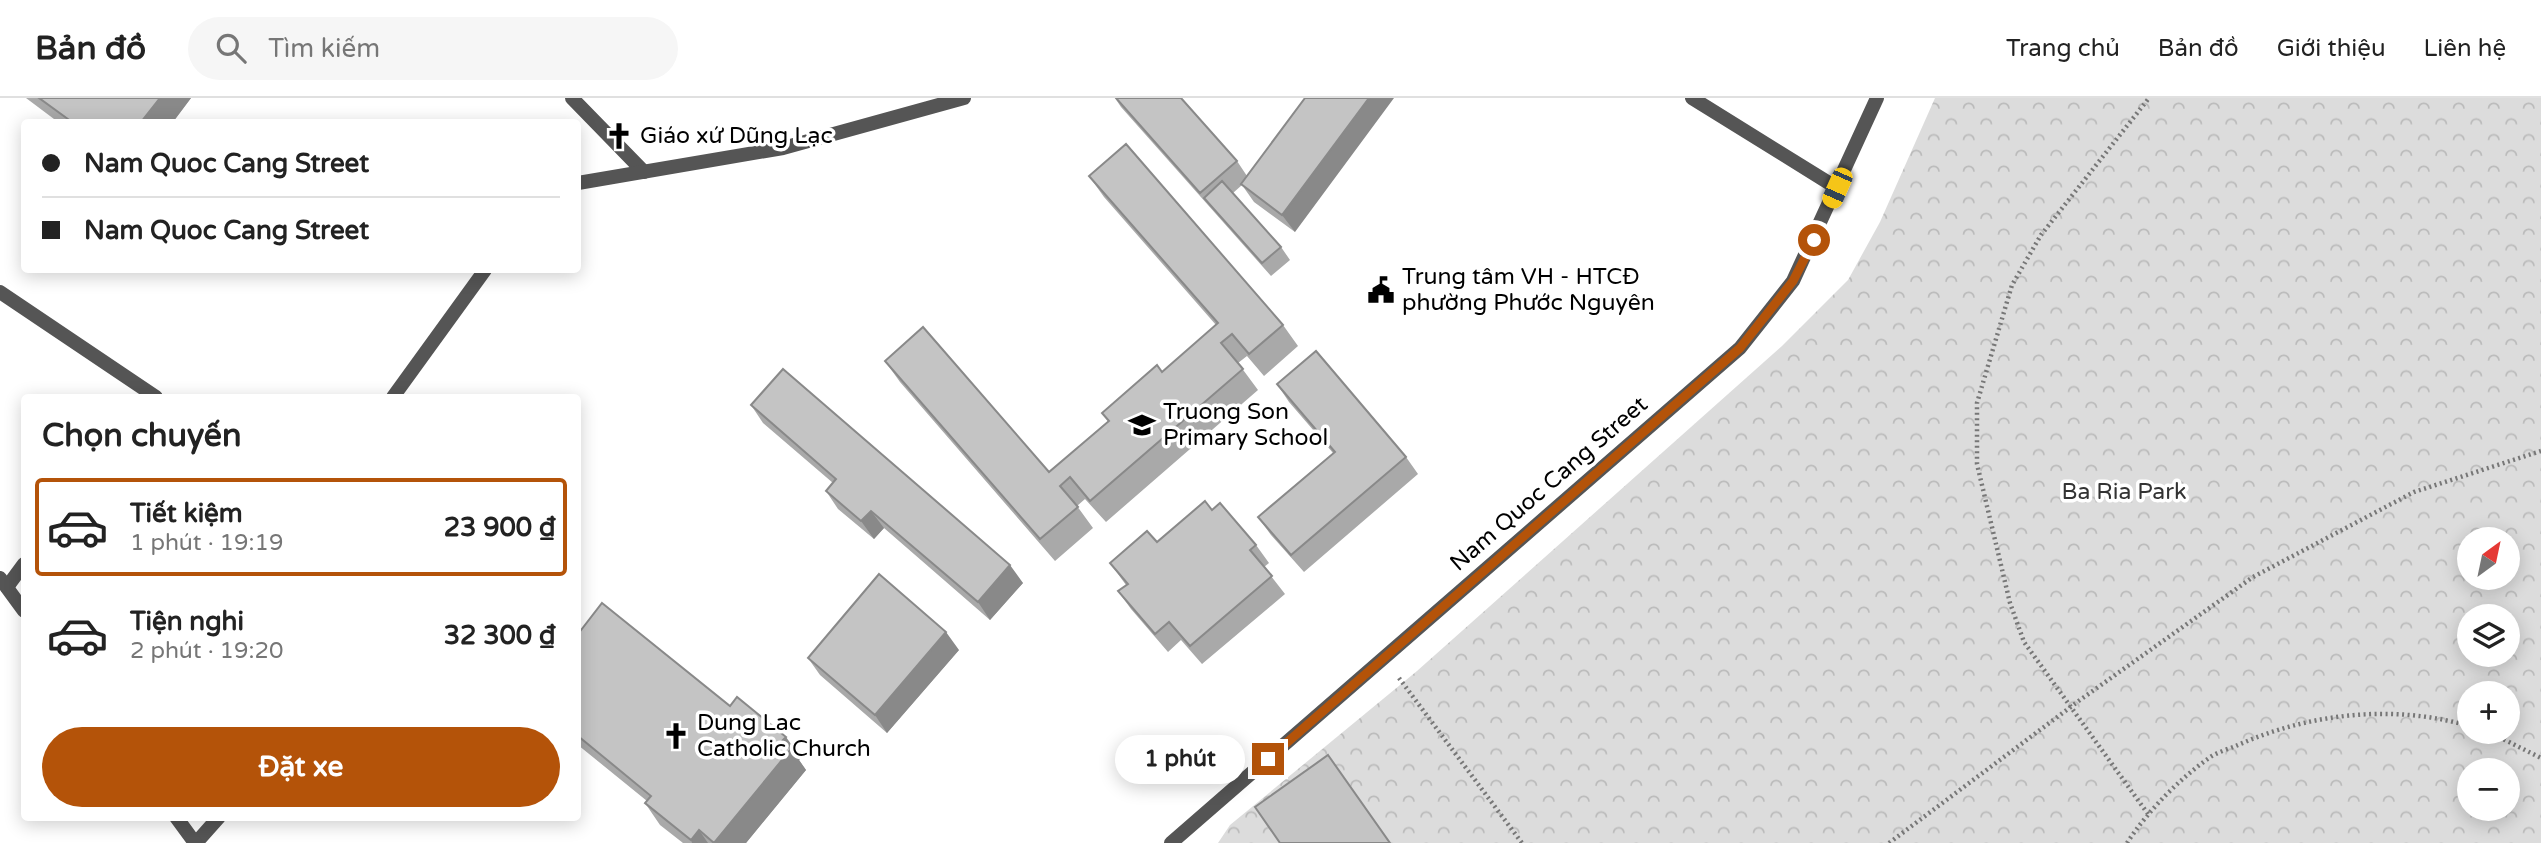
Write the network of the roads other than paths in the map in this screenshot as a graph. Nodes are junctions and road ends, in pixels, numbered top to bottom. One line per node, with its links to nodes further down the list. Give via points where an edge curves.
1 (572, 98): 5 (street)
2 (964, 98): 5 (street, via 783,148)
3 (1692, 98): 7 (street)
4 (1877, 98): 7 (street, Nam Quoc Cang Street)
5 (643, 172): 6 (street)
6 (581, 182)
7 (1837, 188): 18 (street, Nam Quoc Cang Street, via 1793,281 1740,348)
8 (483, 273): 11 (street)
9 (0, 292): 10 (street)
10 (150, 394)
11 (395, 394)
12 (21, 567): 13 (street)
13 (2, 587): 14 (street)
14 (21, 608)
15 (179, 821): 17 (street)
16 (215, 821): 17 (street)
17 (195, 843)
18 (1171, 843)

